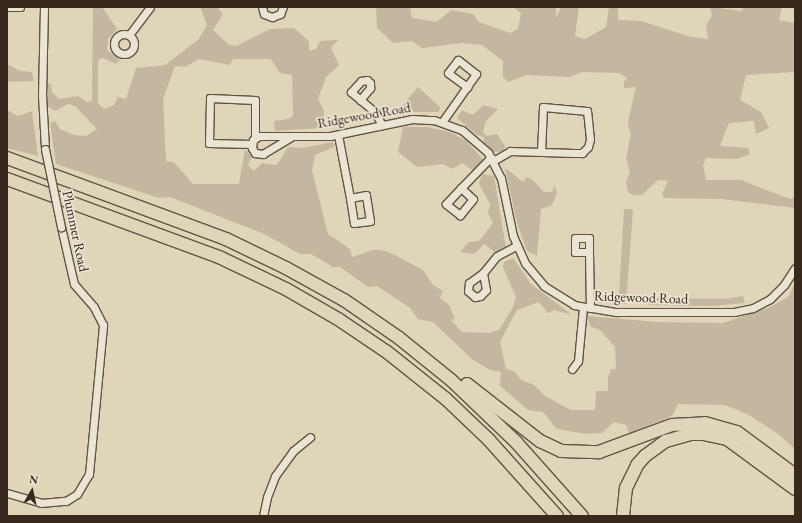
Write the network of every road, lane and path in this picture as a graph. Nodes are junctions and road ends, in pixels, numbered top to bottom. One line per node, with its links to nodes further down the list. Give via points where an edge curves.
1 (7, 7): 2 (street)
2 (20, 7)
3 (44, 7): 31 (street, Plummer Road, bridge, via 42,95 46,149 74,284 94,307 103,325 89,474 77,494 66,501 41,503)
4 (150, 7): 7 (street)
5 (262, 7): 6 (street, via 266,15 272,17 280,14)
6 (283, 7)
7 (130, 35)
8 (467, 87): 10 (street)
9 (360, 100): 11 (street, via 375,112)
10 (442, 122): 11 (street, Ridgewood Road, via 412,119); 17 (street, Ridgewood Road, via 468,134)
11 (382, 125): 12 (street, Ridgewood Road)
12 (338, 135): 13 (street, Ridgewood Road); 20 (street)
13 (291, 137): 14 (street, Ridgewood Road); 14 (street, Ridgewood Road, via 263,154 254,152)
14 (253, 141): 14 (street, via 255,100 210,98 209,143)
15 (541, 152): 15 (street, via 584,151 590,139 587,111 543,108); 17 (street, via 510,151)
16 (7, 158): 26 (highway, via 246,248 325,289)
17 (492, 159): 19 (street); 21 (street, Ridgewood Road, via 504,185)
18 (7, 179): 33 (highway, via 219,257 319,307 387,352 446,399 489,440)
19 (460, 188)
20 (350, 198)
21 (516, 246): 24 (street, via 491,261); 25 (street, Ridgewood Road, via 525,263 544,286 568,302)
22 (589, 252): 25 (street)
23 (795, 268): 25 (street, Ridgewood Road, via 784,285 770,299 744,310 629,312)
24 (483, 272)
25 (586, 308): 27 (street, via 578,362)
26 (409, 345): 29 (highway, via 455,375 540,440 561,451 599,452 672,425 705,422 737,432); 34 (highway, via 484,410)
27 (572, 369)
28 (310, 437): 32 (street, via 293,451 281,466 267,496)
29 (795, 475)
30 (795, 489): 35 (highway, via 727,440 715,436 690,434 666,441 637,465 626,488)
31 (7, 493)
32 (263, 516)
33 (557, 516)
34 (582, 516)
35 (623, 516)

